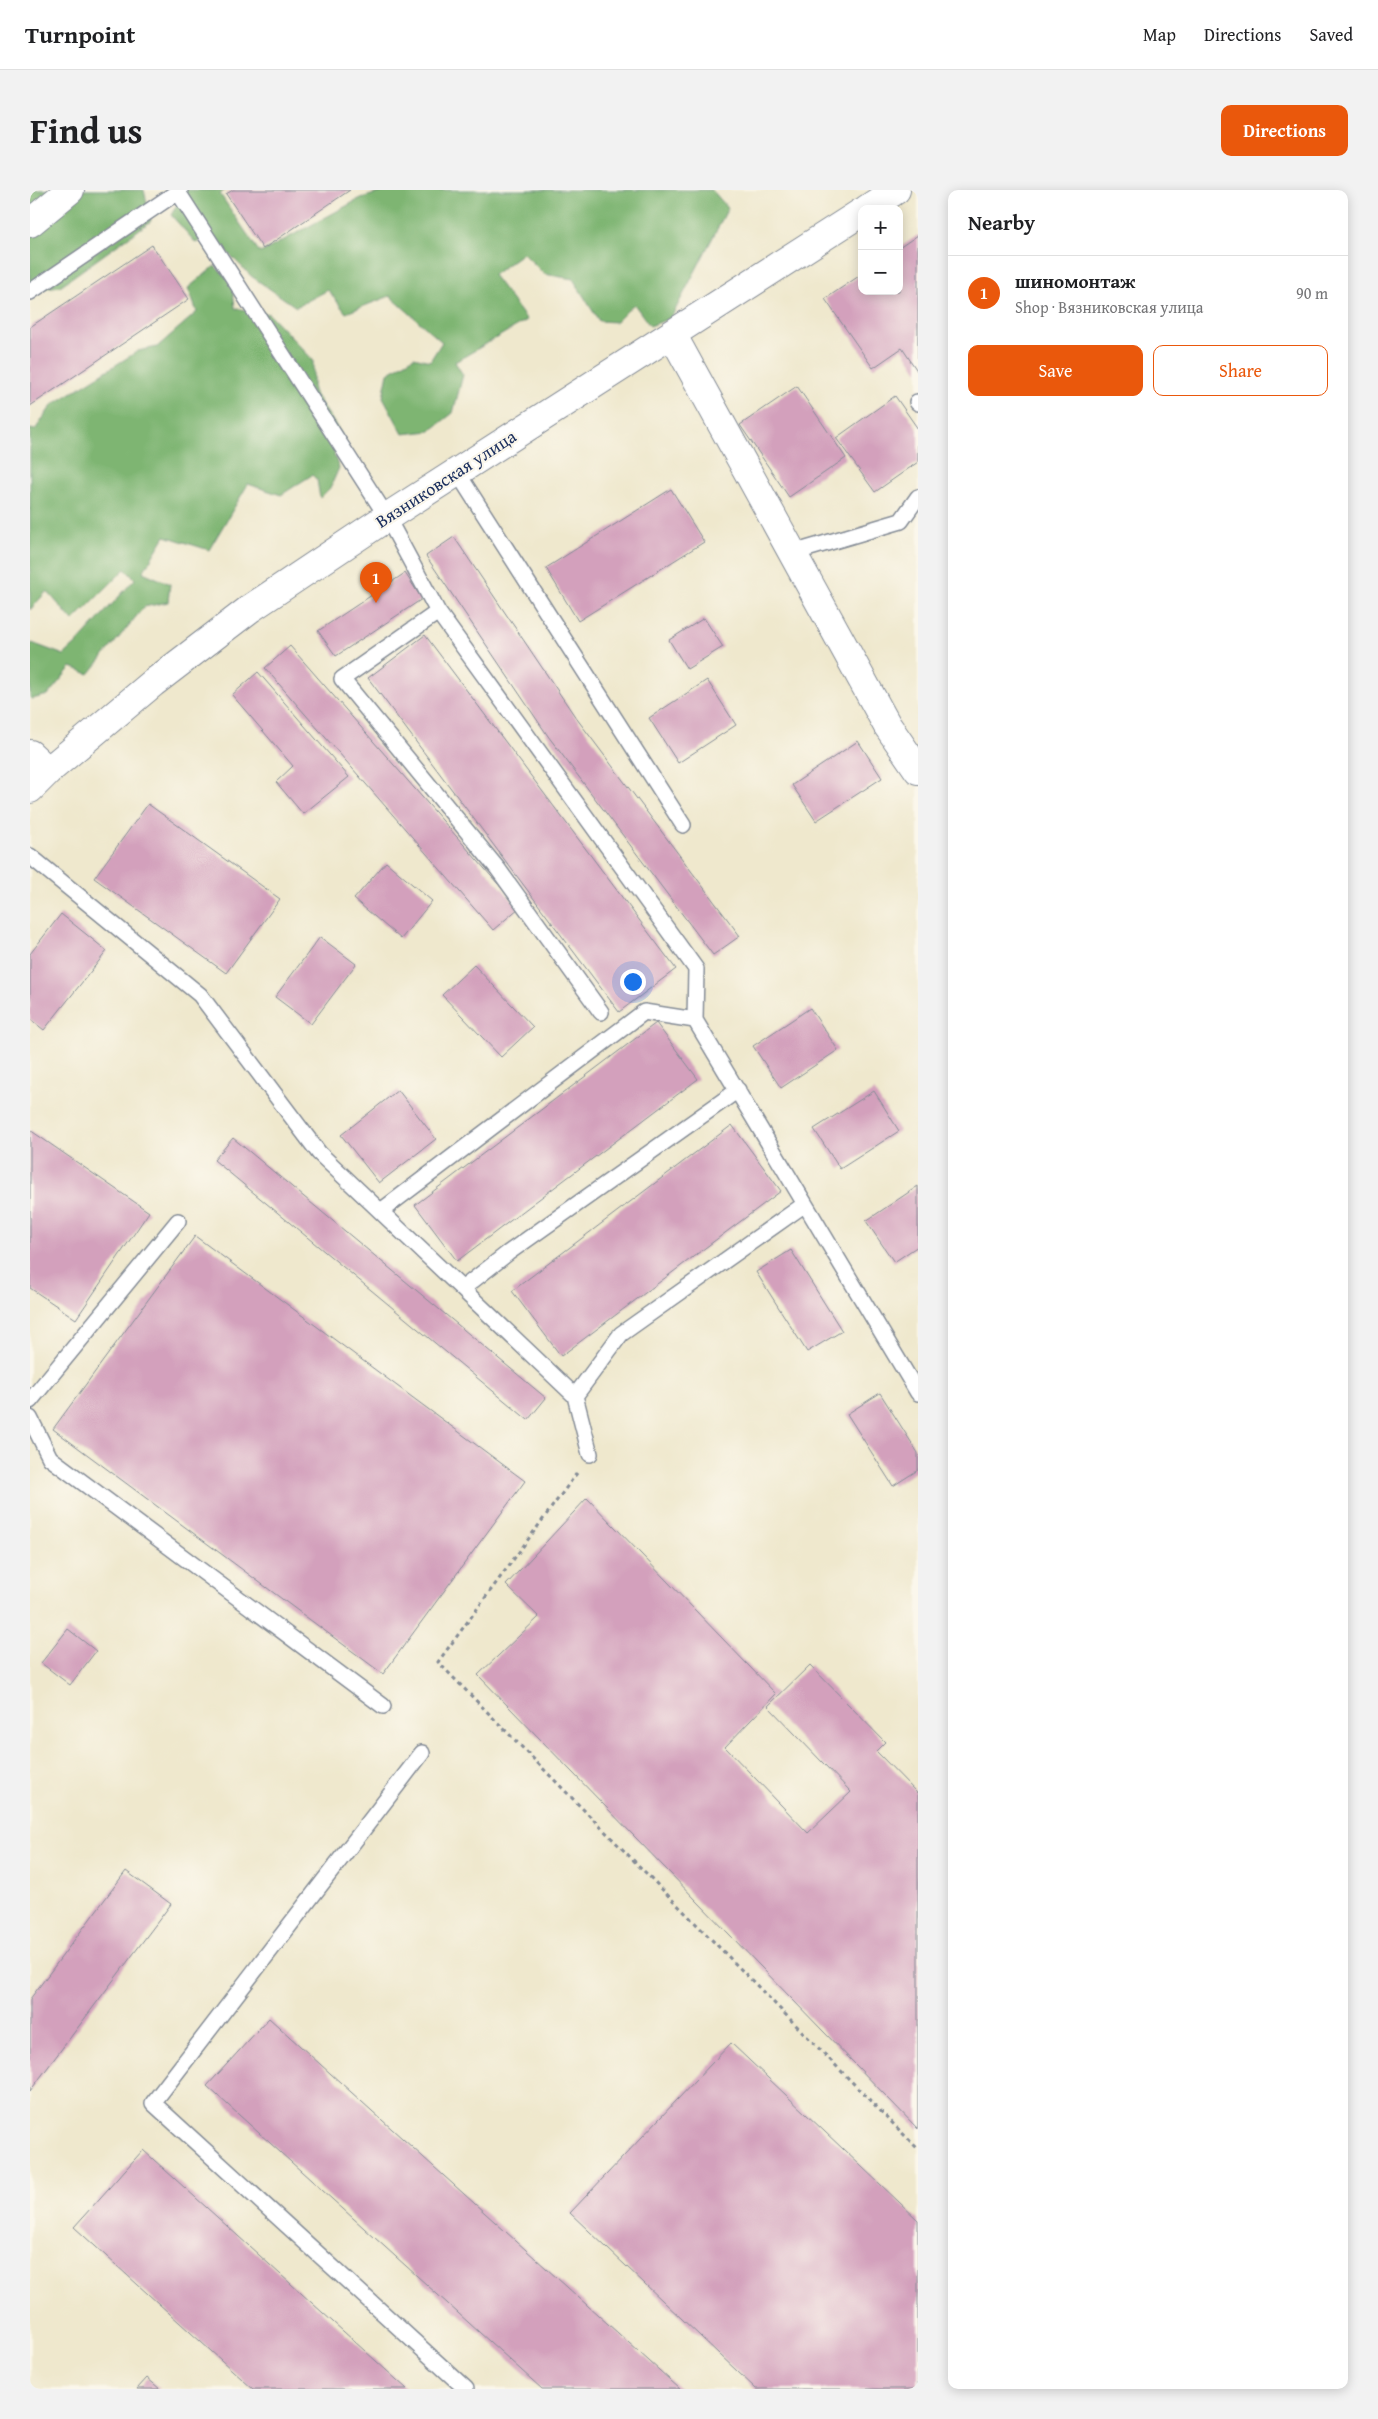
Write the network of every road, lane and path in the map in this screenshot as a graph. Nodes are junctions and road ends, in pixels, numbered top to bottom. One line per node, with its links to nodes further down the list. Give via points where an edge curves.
1 (70, 190): 4 (street)
2 (179, 191): 5 (lane); 9 (lane)
3 (873, 201): 6 (street, Вязниковская улица)
4 (30, 223)
5 (30, 292)
6 (672, 334): 7 (street, Вязниковская улица); 10 (street)
7 (457, 472): 9 (street, Вязниковская улица); 14 (lane)
8 (918, 497): 10 (lane, via 901,520)
9 (387, 517): 11 (lane); 13 (street, Вязниковская улица, via 250,608)
10 (793, 554): 12 (street, via 887,725)
11 (438, 612): 16 (lane, via 342,679 498,869); 17 (lane, via 696,969)
12 (918, 770)
13 (36, 771)
14 (682, 825)
15 (30, 856): 20 (lane, via 200,995 319,1153)
16 (601, 1012)
17 (696, 1020): 18 (lane); 20 (lane, via 644,1012)
18 (738, 1090): 19 (lane); 22 (lane)
19 (805, 1204): 23 (lane); 24 (lane, via 621,1334)
20 (381, 1211): 22 (lane)
21 (178, 1221): 25 (lane)
22 (462, 1289): 24 (lane)
23 (918, 1392)
24 (575, 1396): 27 (lane)
25 (30, 1401)
26 (30, 1418): 28 (lane, via 50,1458)
27 (590, 1454): 30 (path, via 438,1662)
28 (383, 1706)
29 (422, 1753): 31 (lane, via 153,2103)
30 (918, 2149)
31 (466, 2389)

